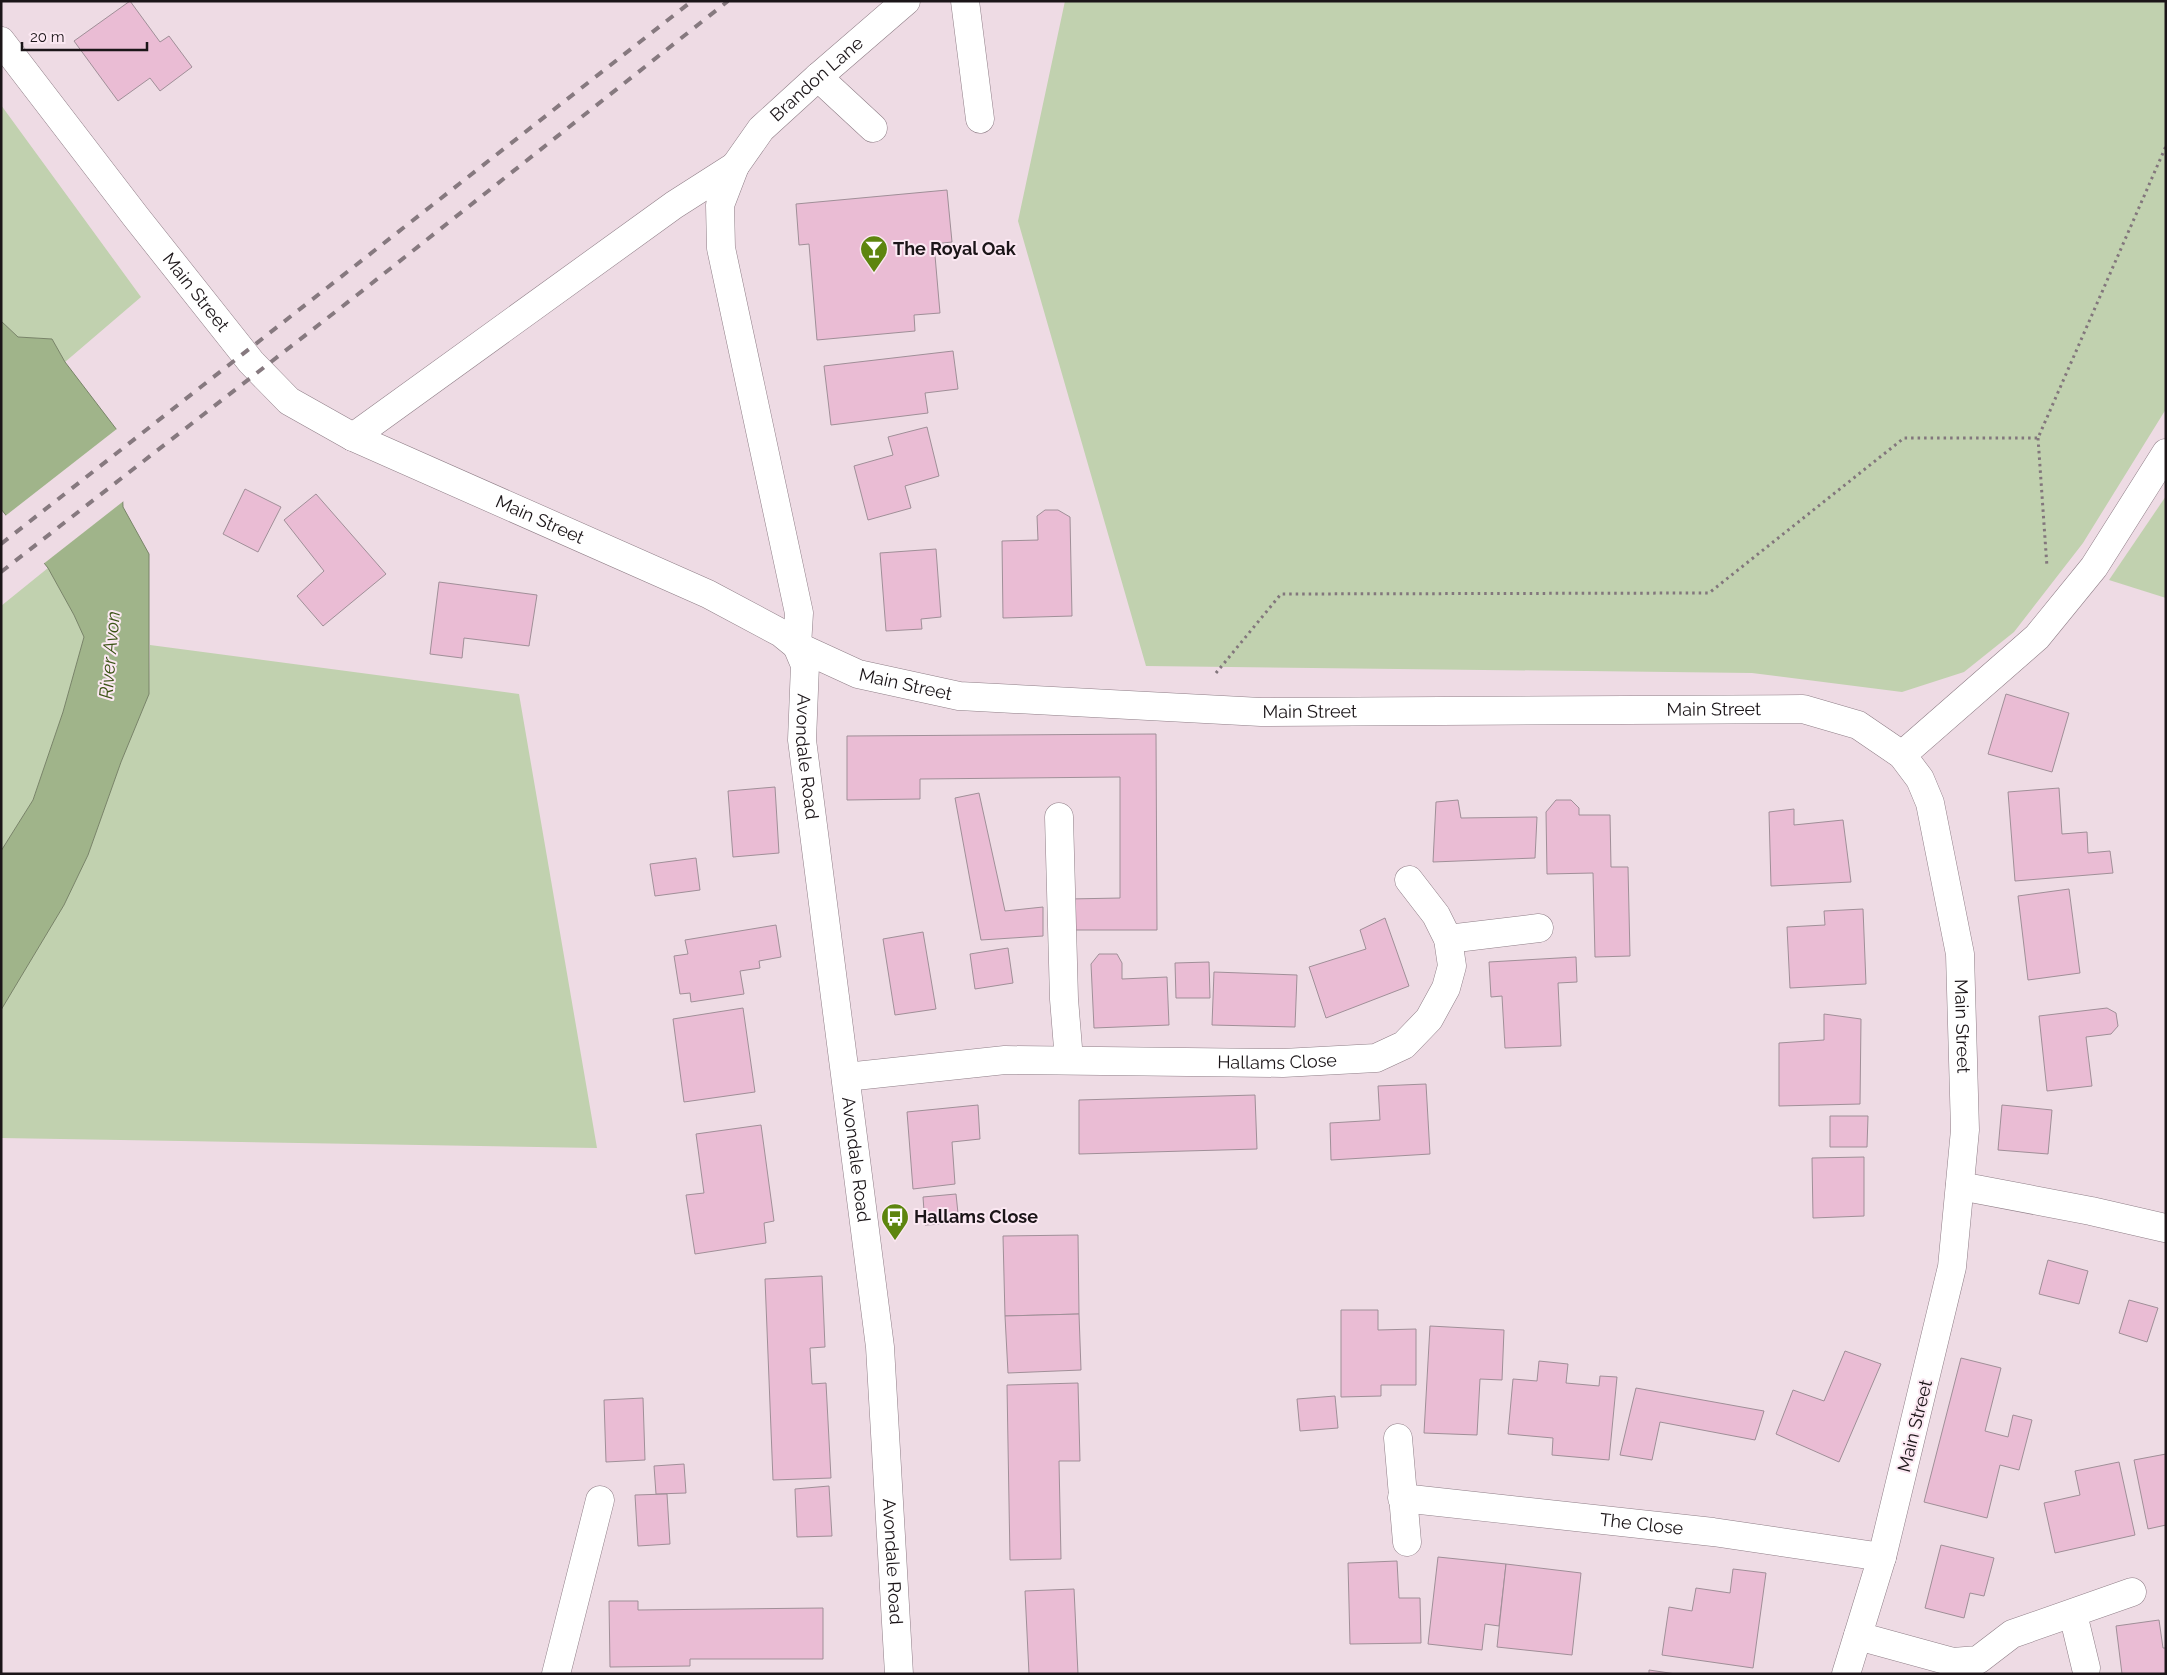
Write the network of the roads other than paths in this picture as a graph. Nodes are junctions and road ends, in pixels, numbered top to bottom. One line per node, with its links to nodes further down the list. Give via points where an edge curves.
1 (906, 1): 4 (street, Brandon Lane)
2 (965, 1): 5 (street)
3 (1, 41): 8 (street, Main Street, via 252,362 289,401)
4 (818, 77): 6 (street); 7 (street, Brandon Lane, via 761,129)
5 (980, 119)
6 (873, 128)
7 (736, 166): 8 (street, via 674,205); 10 (street, via 720,205 720,248 799,613)
8 (353, 436): 10 (street, Main Street, via 708,594 781,633)
9 (2166, 453): 11 (street, via 2094,567 2037,637)
10 (797, 646): 11 (street, Main Street, via 858,674 959,696 1261,712 1803,709 1858,726); 17 (street, Avondale Road, via 805,665 802,740)
11 (1902, 755): 18 (street, Main Street, via 1920,779 1930,803 1960,954 1965,1130)
12 (1059, 817): 16 (street)
13 (1409, 880): 15 (street, Hallams Close, via 1436,915)
14 (1539, 928): 15 (street)
15 (1448, 939): 16 (street, Hallams Close, via 1452,966 1446,988 1429,1018 1404,1045 1376,1058 1283,1064)
16 (1069, 1060): 17 (street, Hallams Close, via 1005,1060)
17 (846, 1076): 31 (street, Avondale Road, via 880,1347)
18 (1960, 1186): 19 (street); 24 (street, Main Street, via 1952,1267)
19 (2165, 1228)
20 (1398, 1438): 21 (street)
21 (1402, 1498): 23 (street); 24 (street, The Close, via 1713,1532)
22 (600, 1500): 30 (street)
23 (1407, 1542)
24 (1882, 1557): 27 (street, Main Street)
25 (2132, 1592): 26 (street)
26 (2073, 1614): 28 (street, via 2012,1634); 29 (street)
27 (1858, 1636): 28 (street); 32 (street, Main Street)
28 (1978, 1667)
29 (2086, 1668)
30 (556, 1674)
31 (899, 1674)
32 (1846, 1674)

